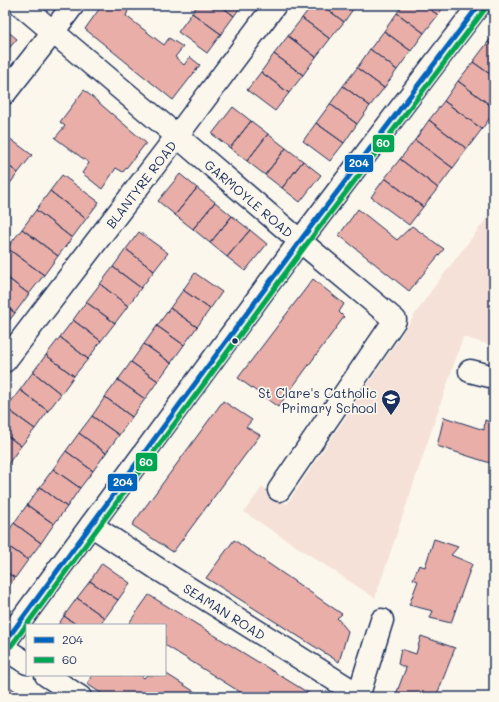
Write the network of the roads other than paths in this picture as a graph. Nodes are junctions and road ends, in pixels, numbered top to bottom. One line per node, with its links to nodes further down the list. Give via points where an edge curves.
1 (21, 5): 5 (street, GARMOYLE ROAD)
2 (73, 5): 5 (street)
3 (275, 5): 7 (street, BLANTYRE ROAD)
4 (479, 5): 8 (street)
5 (53, 32): 6 (street); 7 (street, GARMOYLE ROAD)
6 (5, 93)
7 (177, 136): 8 (street, GARMOYLE ROAD); 9 (street, BLANTYRE ROAD)
8 (300, 241): 12 (street, GARMOYLE ROAD, via 395,320); 13 (street)
9 (5, 361)
10 (470, 371): 11 (street)
11 (494, 377)
12 (279, 490)
13 (91, 525): 15 (street); 19 (street, SEAMAN ROAD)
14 (382, 620): 19 (street)
15 (5, 642)
16 (5, 649): 17 (street)
17 (26, 662)
18 (48, 676): 20 (street)
19 (359, 696)
20 (80, 697)

